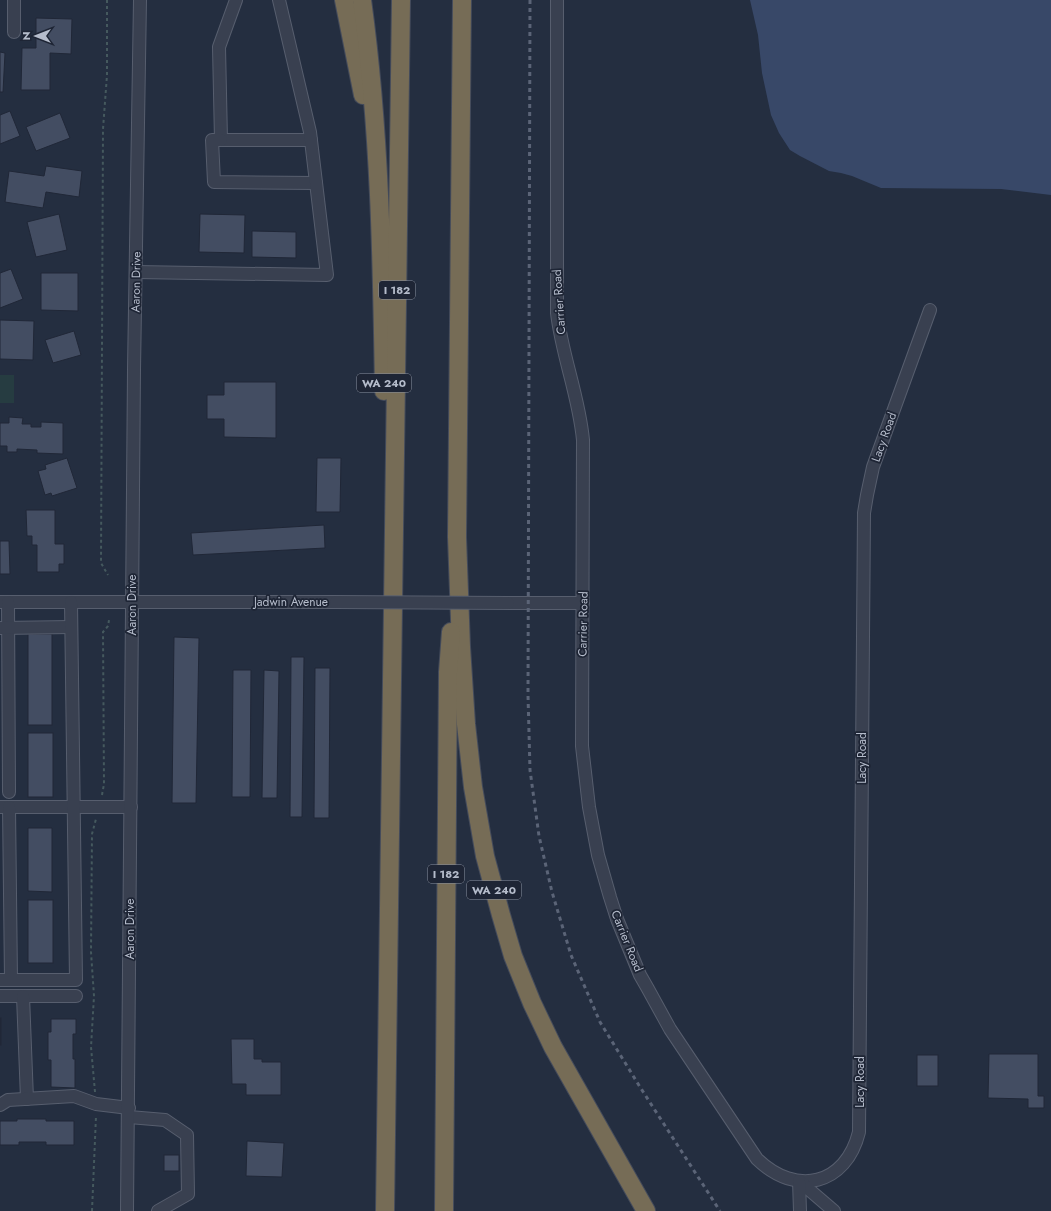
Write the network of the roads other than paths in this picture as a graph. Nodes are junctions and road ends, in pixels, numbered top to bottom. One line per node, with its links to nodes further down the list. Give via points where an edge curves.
1 (14, 0): 10 (street)
2 (140, 0): 15 (street, Aaron Drive)
3 (236, 0): 11 (street, via 219,47)
4 (279, 0): 12 (street)
5 (344, 0): 14 (highway)
6 (362, 0): 14 (highway, WA 240, via 373,88)
7 (400, 0): 18 (highway, I 182)
8 (462, 0): 17 (highway, I 182)
9 (557, 0): 22 (street, Carrier Road, via 556,299 559,330 579,407 583,440)
10 (14, 32)
11 (221, 140): 12 (street); 13 (street, via 212,140 214,182)
12 (311, 140): 13 (street)
13 (316, 183): 15 (street, via 327,275)
14 (379, 186): 18 (highway, WA 240, via 386,502)
15 (136, 272): 21 (street, Aaron Drive)
16 (930, 310): 36 (street, Lacy Road, via 873,467 864,513 859,1132 853,1151 840,1168 823,1178)
17 (457, 537): 40 (highway, I 182, via 448,672); 41 (highway, WA 240, via 461,647 472,787 485,856 500,915 513,956 541,1022)
18 (394, 579): 39 (highway, I 182)
19 (4, 602): 20 (street, Jadwin Avenue); 23 (street)
20 (71, 602): 21 (street, Jadwin Avenue); 24 (street)
21 (132, 602): 22 (street, Jadwin Avenue, bridge); 28 (street, Aaron Drive)
22 (583, 603): 36 (street, Carrier Road, via 582,723 586,787 597,849 617,919 640,975 670,1029 757,1159 783,1177)
23 (4, 628): 24 (street); 25 (street)
24 (71, 628): 27 (street)
25 (9, 792)
26 (5, 807): 27 (street); 29 (street)
27 (74, 807): 28 (street); 29 (street, via 76,980)
28 (131, 807): 35 (street, Aaron Drive)
29 (6, 980)
30 (0, 996): 31 (street)
31 (23, 996): 32 (street); 33 (street)
32 (76, 996)
33 (27, 1099): 34 (street, via 8,1100); 35 (street, via 74,1096)
34 (0, 1105)
35 (129, 1113): 37 (street, Aaron Drive); 38 (street, via 166,1120 187,1135 188,1194)
36 (799, 1181): 42 (street); 43 (street)
37 (128, 1211)
38 (158, 1211)
39 (385, 1211)
40 (444, 1211)
41 (646, 1211)
42 (800, 1211)
43 (834, 1211)

